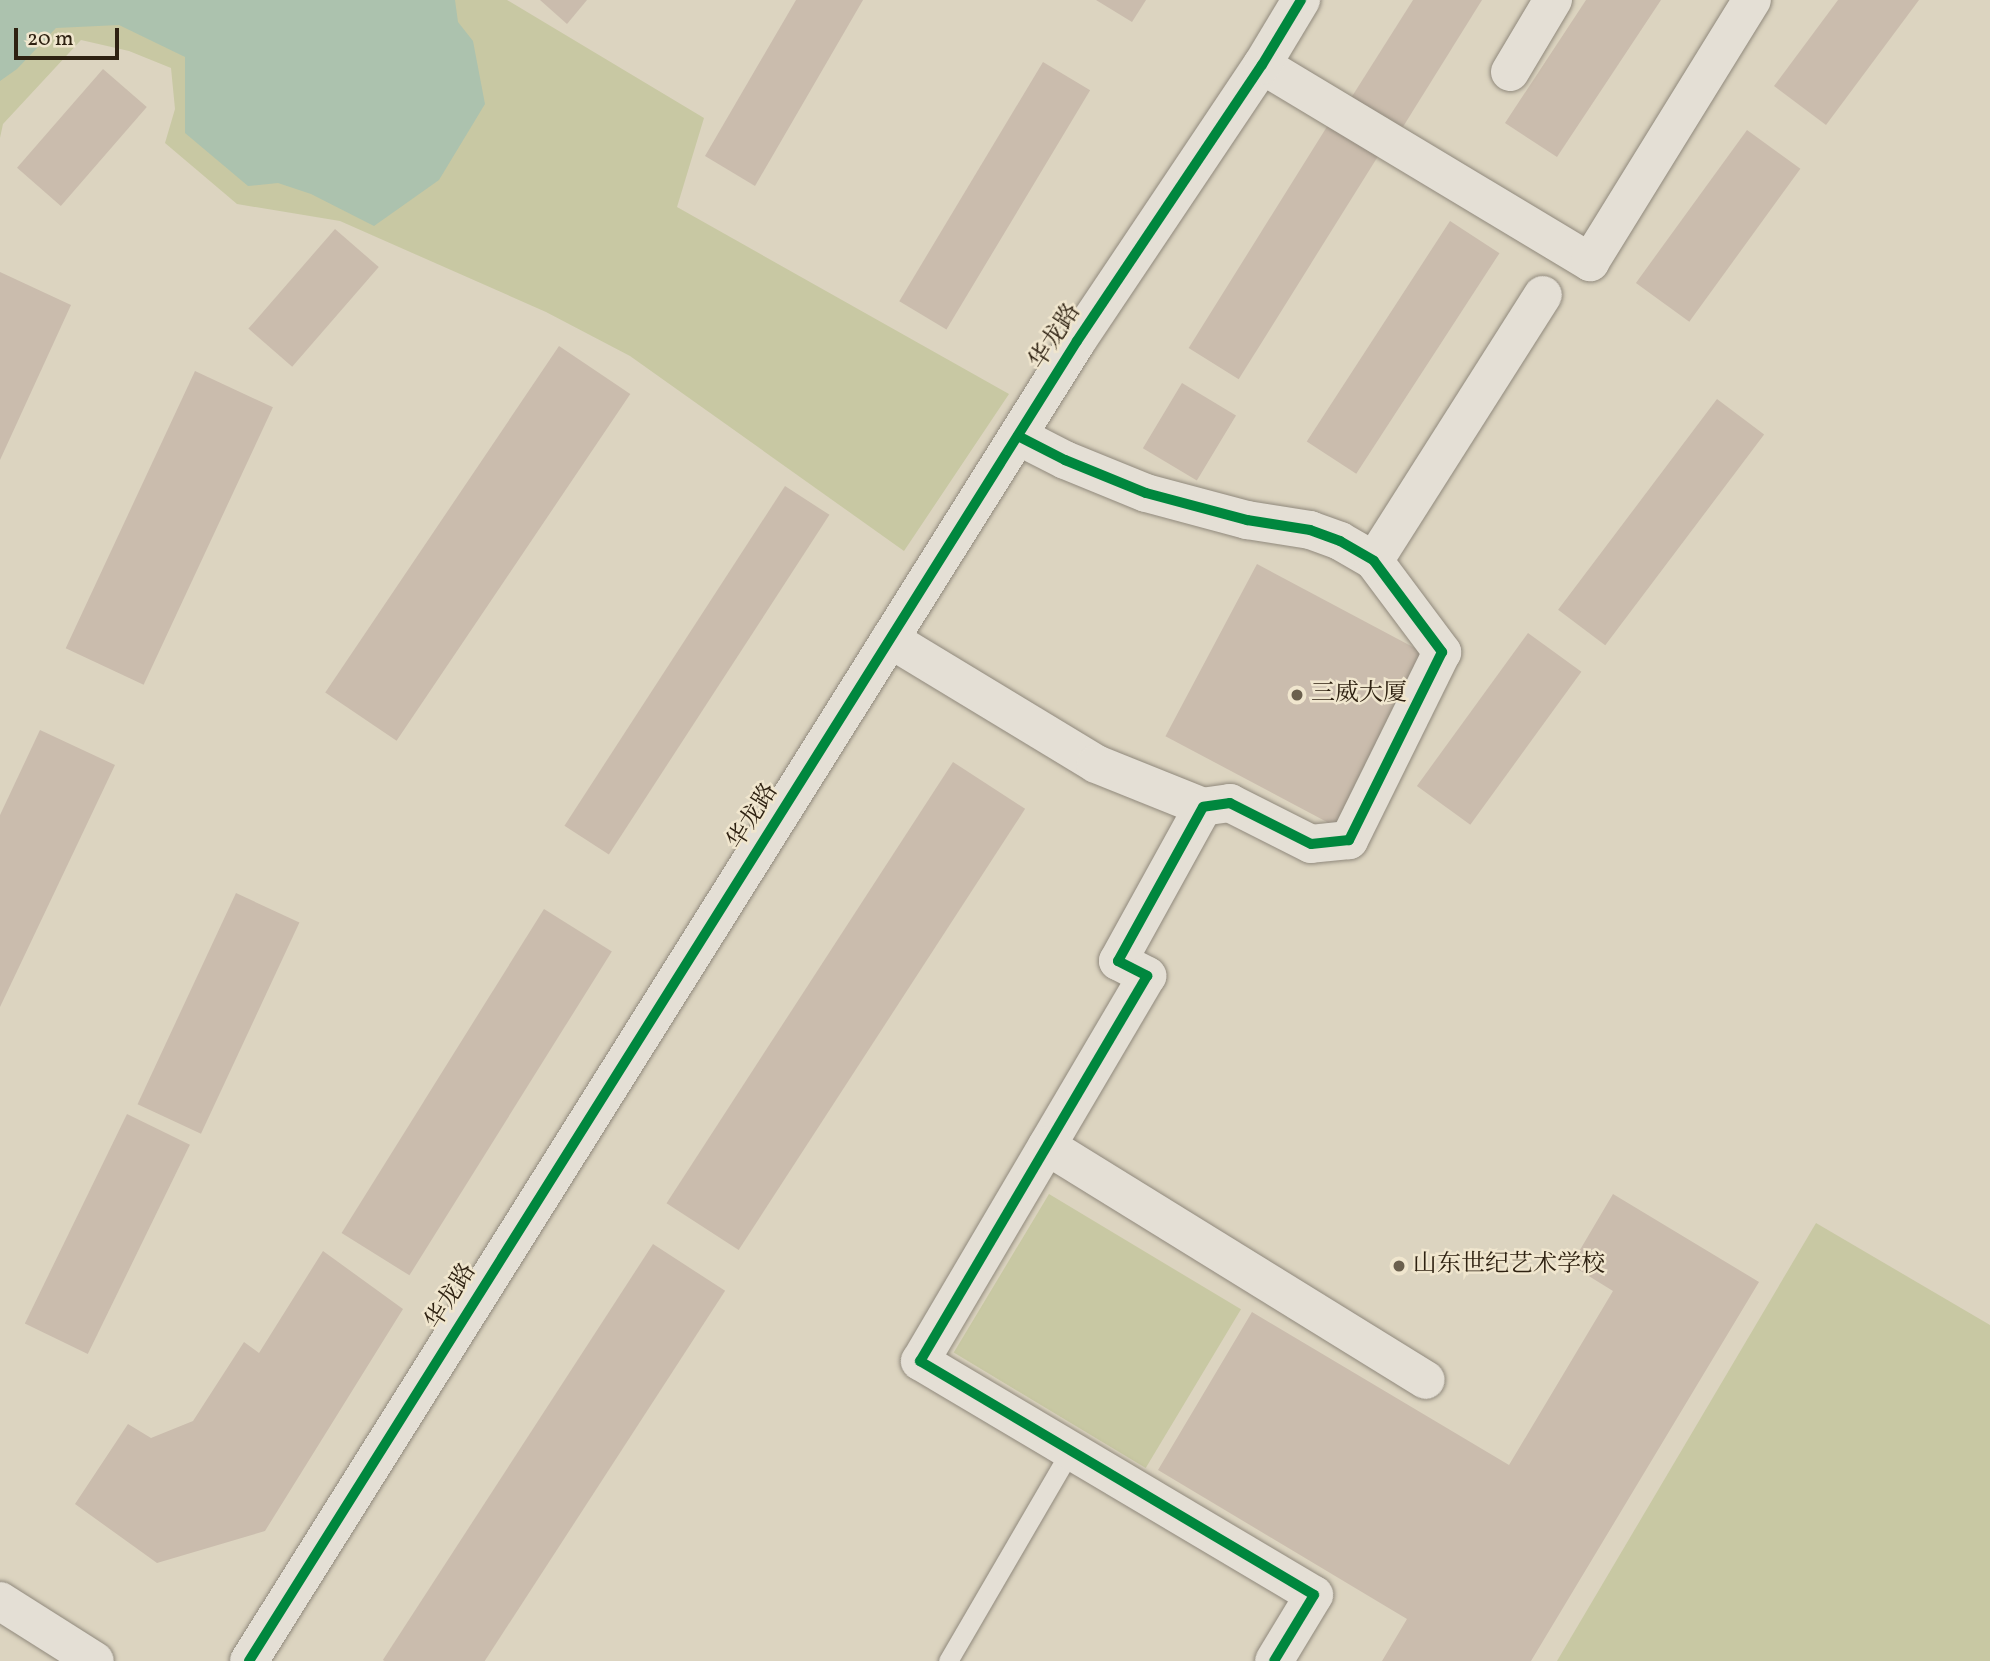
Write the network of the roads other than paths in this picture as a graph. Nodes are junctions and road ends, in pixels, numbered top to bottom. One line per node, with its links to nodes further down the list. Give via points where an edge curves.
1 (1301, 0): 4 (street, 华龙路)
2 (1553, 0): 5 (street)
3 (1752, 0): 4 (street, via 1590,262)
4 (1262, 65): 7 (street, 华龙路)
5 (1510, 72)
6 (1543, 295): 8 (street)
7 (1018, 436): 8 (street, via 1146,493 1247,520 1310,530); 9 (street, 华龙路)
8 (1374, 561): 10 (street, via 1442,652 1349,840 1311,844 1230,803)
9 (890, 639): 10 (street, via 1096,764); 16 (street, 华龙路)
10 (1203, 807): 11 (street, via 1118,961 1147,976)
11 (1047, 1146): 12 (street); 13 (street, via 920,1361)
12 (1426, 1380)
13 (1071, 1450): 17 (lane); 18 (street, via 1314,1595)
14 (0, 1601): 15 (street)
15 (94, 1661)
16 (249, 1661)
17 (948, 1661)
18 (1274, 1661)

